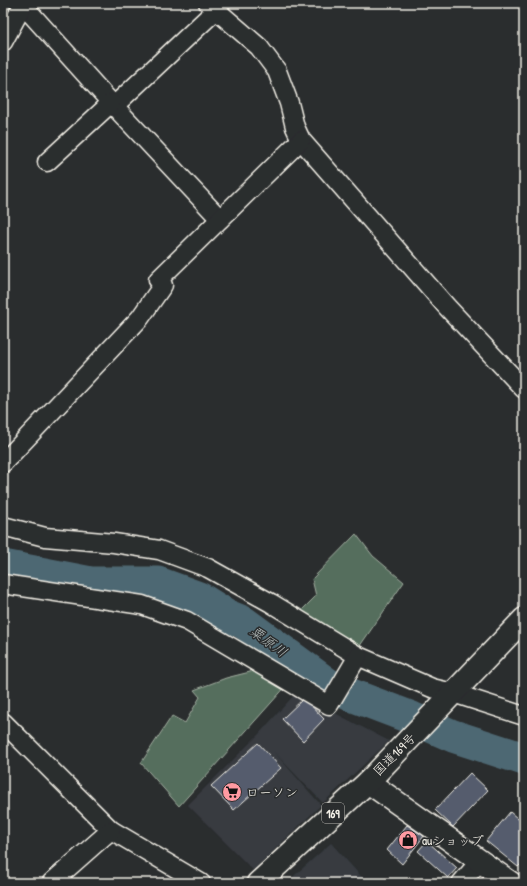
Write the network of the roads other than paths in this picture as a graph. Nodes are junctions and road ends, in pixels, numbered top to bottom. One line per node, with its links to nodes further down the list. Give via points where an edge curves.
1 (24, 4): 3 (street); 4 (street)
2 (212, 6): 4 (street); 5 (street, via 259,47 277,70)
3 (3, 42)
4 (113, 104): 6 (street); 7 (street)
5 (301, 140): 7 (street); 8 (street, via 447,308)
6 (47, 162)
7 (220, 219): 9 (street, via 158,280 164,285 140,318)
8 (521, 381)
9 (3, 463)
10 (3, 526): 13 (street, via 45,537 159,550 208,568 271,603)
11 (3, 584): 13 (street, via 142,606 187,621 329,705)
12 (524, 619): 14 (main road, 国道169号 / 169)
13 (357, 658): 14 (street, via 432,688)
14 (448, 698): 15 (street); 17 (main road, 国道169号 / 169)
15 (524, 716)
16 (3, 722): 18 (street)
17 (368, 782): 19 (main road); 22 (main road, 国道169号 / 169)
18 (111, 830): 20 (street); 21 (street)
19 (479, 862): 23 (street); 24 (main road)
20 (51, 883)
21 (201, 883)
22 (258, 883)
23 (461, 883)
24 (511, 883)

